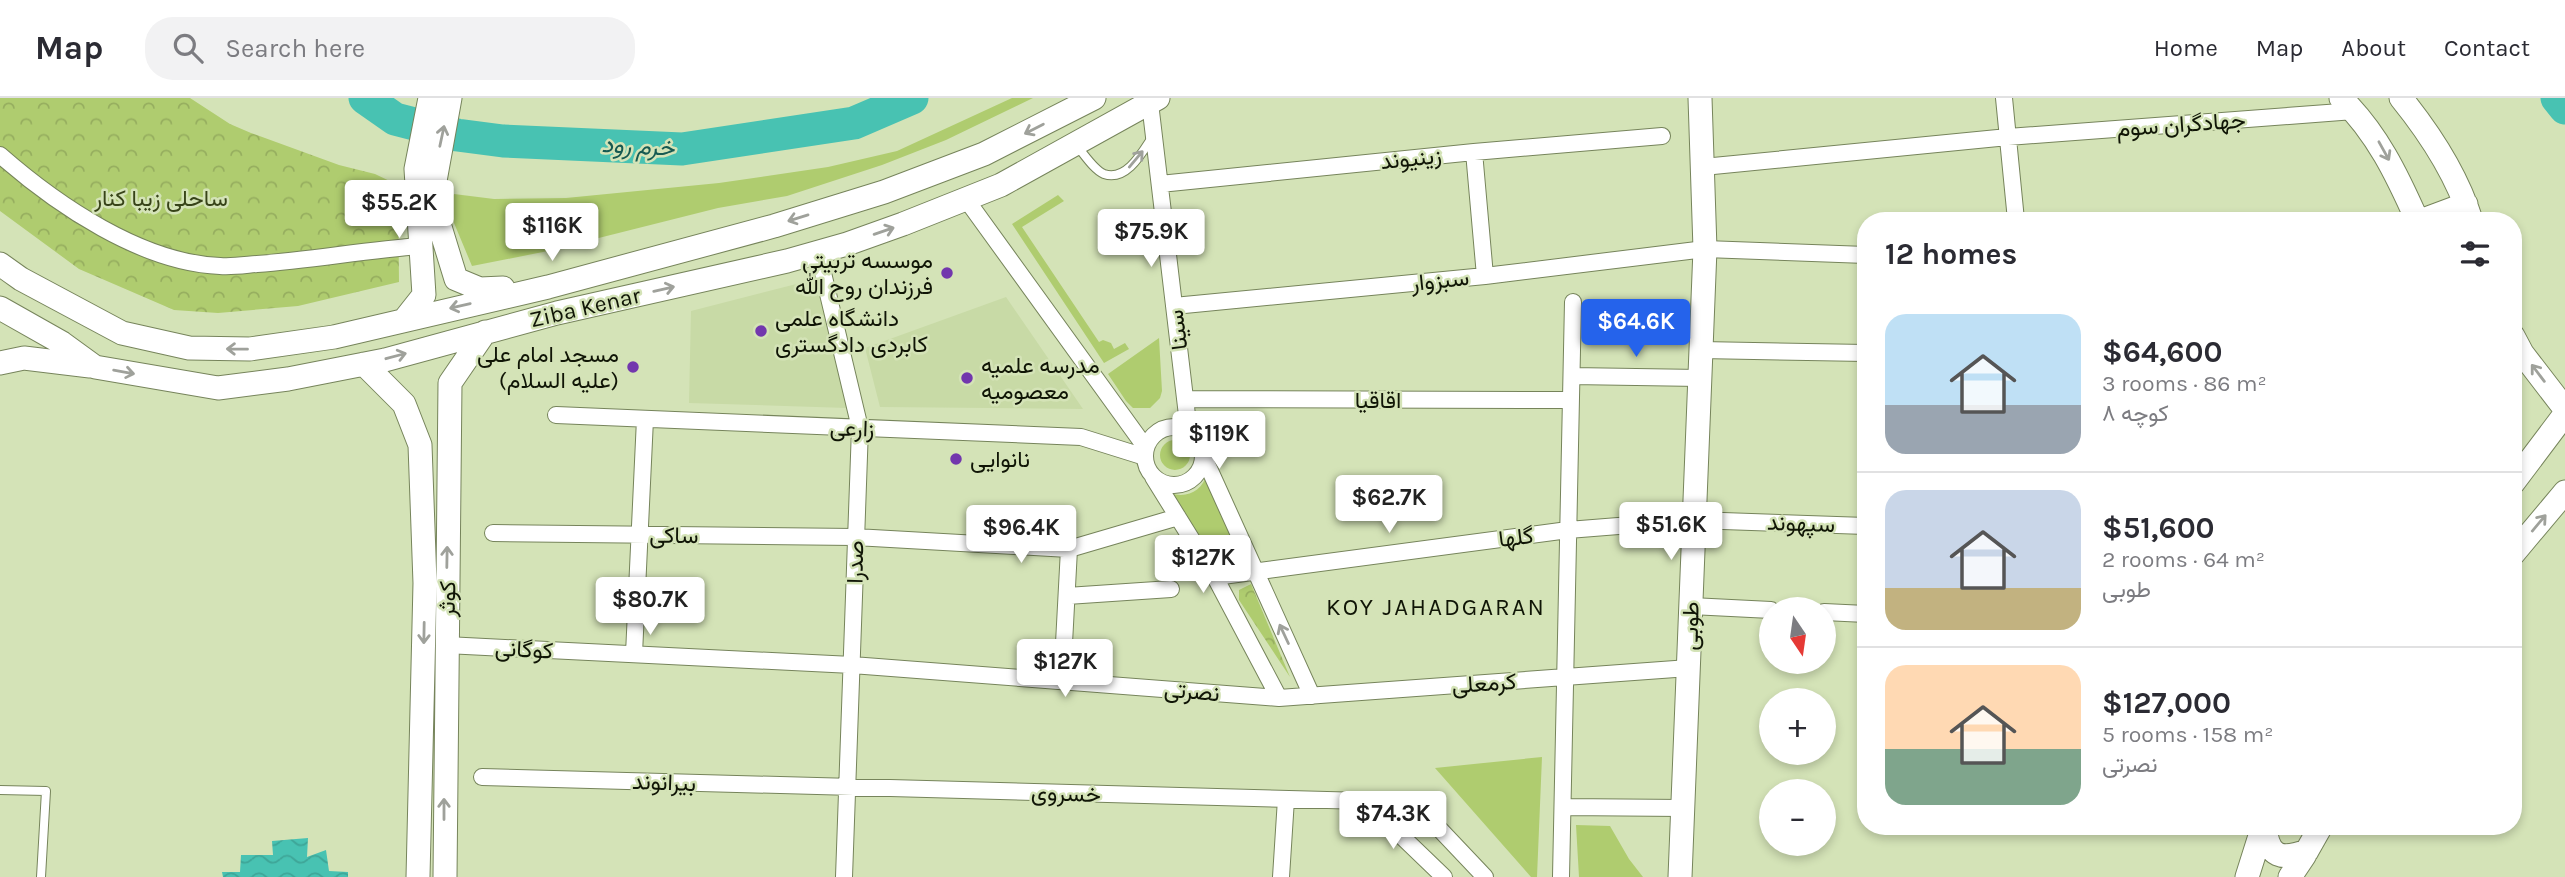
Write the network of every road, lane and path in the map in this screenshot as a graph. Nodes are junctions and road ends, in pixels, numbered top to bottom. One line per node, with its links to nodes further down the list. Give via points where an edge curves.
1 (430, 98): 17 (main road)
2 (450, 98): 17 (main road, one-way to 2)
3 (1094, 98): 14 (main road, Ziba Kenar, one-way to 14)
4 (1700, 98): 16 (main road, طوبی)
5 (2004, 98): 11 (street)
6 (2401, 98): 23 (main road, via 2425,128)
7 (1154, 100): 9 (street, سینا); 12 (main road, Ziba Kenar)
8 (2348, 104): 11 (street, جهادگران سوم); 22 (main road, one-way to 22, via 2378,140)
9 (1154, 134): 12 (lane, one-way to 9, via 1102,173 1112,175 1125,172); 18 (street, سینا)
10 (1662, 136): 13 (street, زینیوند)
11 (2008, 137): 16 (street, جهادگران سوم); 21 (street)
12 (1075, 144): 19 (main road, Ziba Kenar)
13 (1474, 152): 18 (street, زینیوند); 29 (street)
14 (984, 154): 19 (main road); 30 (main road, Ziba Kenar, one-way to 30, via 884,192 774,226)
15 (0, 155): 24 (street, via 79,214 139,246 183,262 221,266 288,262)
16 (1703, 167): 25 (main road, طوبی)
17 (425, 172): 24 (main road); 30 (main road, via 456,279 480,289)
18 (1160, 184): 32 (street, سینا)
19 (1001, 185): 20 (main road, Ziba Kenar)
20 (966, 199): 26 (main road, Ziba Kenar, one-way to 20); 53 (street)
21 (2016, 212)
22 (2413, 212)
23 (2469, 212)
24 (421, 246): 34 (main road, via 424,295)
25 (1705, 249): 27 (street); 29 (street, سبزوار); 36 (main road, طوبی)
26 (818, 252): 35 (main road, Ziba Kenar, one-way to 26); 49 (street, صدرا)
27 (1857, 255)
28 (0, 264): 34 (main road, Ziba Kenar, one-way to 28, via 334,337 250,349 189,348 122,333)
29 (1485, 276): 32 (street, سبزوار)
30 (548, 287): 34 (main road, Ziba Kenar, one-way to 34)
31 (1573, 302): 42 (street)
32 (1174, 306): 44 (street, سینا)
33 (0, 307): 41 (main road, Ziba Kenar)
34 (405, 319)
35 (485, 332): 40 (main road, Ziba Kenar, one-way to 35); 52 (main road, کوثر, via 450,383)
36 (1700, 350): 37 (street); 43 (main road, طوبی)
37 (1857, 353)
38 (2522, 353): 46 (main road, one-way to 38)
39 (0, 363): 41 (main road, via 24,358)
40 (364, 364): 41 (main road, Ziba Kenar, one-way to 40, via 218,388); 51 (main road, کوثر, via 404,404)
41 (95, 367)
42 (1572, 376): 43 (street); 45 (street)
43 (1700, 378): 59 (main road, طوبی)
44 (1185, 399): 45 (street, اقاقیا); 50 (street, سینا)
45 (1571, 400): 61 (street)
46 (2565, 412): 55 (main road)
47 (556, 415): 48 (street, زارعی)
48 (645, 419): 49 (street, زارعی); 63 (street)
49 (860, 428): 53 (street, زارعی, via 1081,437); 64 (street, صدرا)
50 (1189, 432): 53 (street, via 1179,428 1159,432); 54 (street)
51 (420, 445): 52 (main road, via 435,434); 83 (main road, کوثر, one-way to 83, via 425,583)
52 (449, 445): 75 (main road, کوثر, one-way to 52)
53 (1145, 452): 56 (street)
54 (1202, 453): 56 (street, via 1196,475 1186,483 1163,483); 67 (street)
55 (2522, 471)
56 (1153, 477): 58 (street)
57 (2565, 492): 65 (main road, one-way to 57)
58 (1178, 517): 66 (street, ساکی); 68 (street)
59 (1694, 520): 60 (street, سپهوند); 61 (street, سپهوند); 71 (main road, طوبی)
60 (1857, 526)
61 (1568, 530): 67 (street, گلها); 79 (street)
62 (493, 533): 63 (street, ساکی)
63 (639, 534): 64 (street, ساکی); 76 (street)
64 (855, 537): 66 (street, ساکی); 77 (street, صدرا)
65 (2522, 543)
66 (1069, 549): 70 (street)
67 (1255, 571): 68 (street, گلها); 81 (street, one-way to 67)
68 (1215, 577): 82 (street)
69 (1171, 589): 70 (street)
70 (1067, 596): 80 (street)
71 (1691, 606): 72 (street); 78 (main road, طوبی)
72 (1759, 609)
73 (1836, 613): 74 (street)
74 (1857, 614)
75 (446, 645): 76 (street, کوگانی); 84 (main road, کوثر)
76 (634, 654): 77 (street, کوگانی)
77 (852, 665): 80 (street, نصرتی); 86 (street, صدرا)
78 (1689, 668): 79 (street, کرمعلی); 90 (main road, طوبی)
79 (1566, 677): 81 (street, کرمعلی); 89 (street)
80 (1062, 681): 82 (street, نصرتی)
81 (1312, 696): 82 (street, کرمعلی)
82 (1279, 698)
83 (422, 747): 84 (main road); 97 (main road, کوثر)
84 (445, 747): 98 (main road, کوثر, one-way to 84)
85 (482, 777): 86 (street, بیرانوند)
86 (847, 787): 88 (street, خسروی); 99 (street, صدرا)
87 (0, 790): 96 (lane, via 46,791)
88 (1286, 799): 100 (street); 101 (street, خسروی, via 1365,801)
89 (1563, 807): 90 (street); 103 (street)
90 (1683, 808): 104 (main road, طوبی)
91 (1431, 820): 102 (street)
92 (2261, 835): 105 (main road)
93 (2266, 835): 95 (main road, via 2273,853 2286,857)
94 (2316, 835): 95 (main road)
95 (2307, 851): 106 (main road)
96 (41, 877)
97 (418, 877)
98 (445, 877)
99 (844, 877)
100 (1281, 877)
101 (1444, 877)
102 (1485, 877)
103 (1561, 877)
104 (1680, 877)
105 (2247, 877)
106 (2290, 877)

